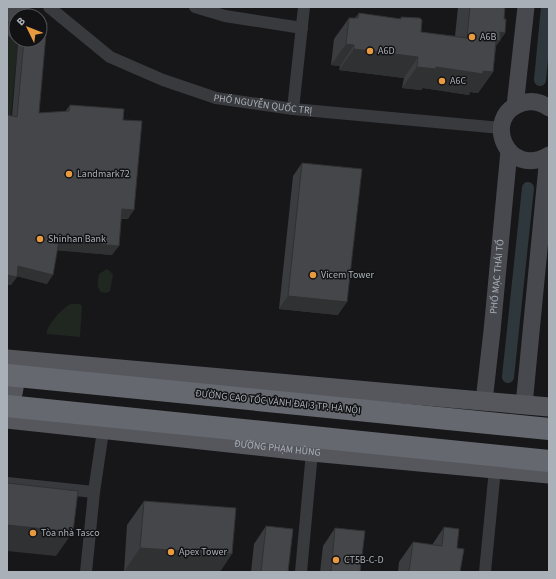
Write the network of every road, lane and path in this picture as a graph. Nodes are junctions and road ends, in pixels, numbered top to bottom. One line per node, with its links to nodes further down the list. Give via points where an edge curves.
1 (49, 7): 9 (street, PHỐ NGUYỄN QUỐC TRỊ, via 110,57 138,70 216,98)
2 (195, 7): 5 (street)
3 (304, 7): 6 (street)
4 (526, 7): 7 (street)
5 (225, 11): 6 (street)
6 (302, 28): 9 (street)
7 (515, 106): 8 (street, via 535,102); 10 (street, via 504,118)
8 (549, 108)
9 (293, 109): 10 (street, PHỐ NGUYỄN QUỐC TRỊ)
10 (501, 128): 11 (street)
11 (509, 151): 12 (street, via 517,158 528,161); 15 (street, PHỐ MẠC THÁI TỔ)
12 (549, 155): 16 (street)
13 (7, 359): 15 (main road); 19 (main road, via 13,367 15,379)
14 (7, 375): 21 (highway, ĐƯỜNG CAO TỐC VÀNH ĐAI 3 TP. HÀ NỘI, bridge)
15 (484, 401): 16 (main road)
16 (524, 405): 18 (main road)
17 (7, 406): 24 (highway, bridge)
18 (549, 407)
19 (7, 410)
20 (7, 419): 22 (main road, ĐƯỜNG PHẠM HÙNG)
21 (549, 429)
22 (103, 431): 23 (main road, ĐƯỜNG PHẠM HÙNG); 28 (street)
23 (312, 452): 25 (main road, ĐƯỜNG PHẠM HÙNG); 30 (street)
24 (549, 461)
25 (495, 469): 26 (main road, ĐƯỜNG PHẠM HÙNG); 31 (street)
26 (549, 474)
27 (7, 483): 28 (street)
28 (94, 492): 29 (street)
29 (86, 572)
30 (301, 572)
31 (485, 572)

